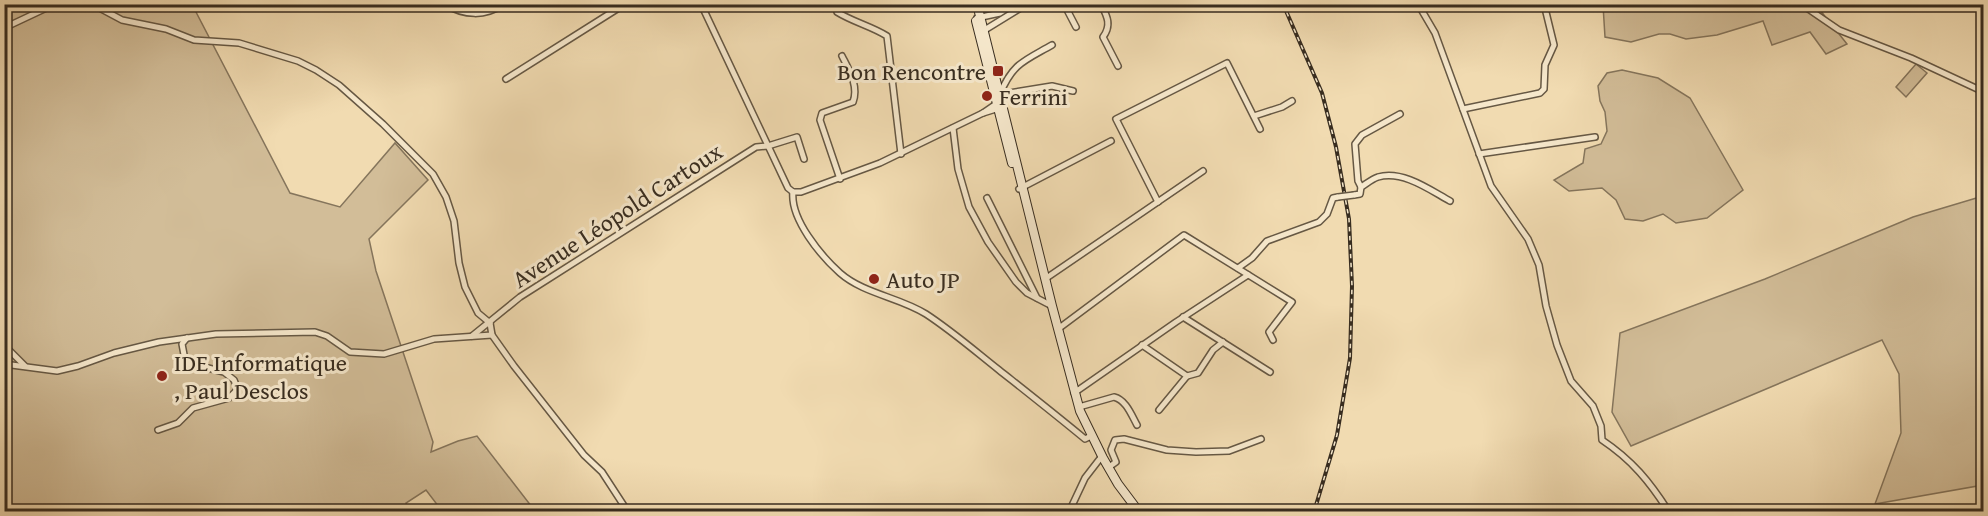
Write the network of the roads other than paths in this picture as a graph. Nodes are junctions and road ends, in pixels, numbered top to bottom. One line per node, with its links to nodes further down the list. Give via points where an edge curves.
1 (55, 4): 18 (street)
2 (92, 4): 53 (street, via 129,22 166,29 194,40 239,43 298,61 334,81 433,174 454,221 465,287 478,313)
3 (445, 4): 4 (street, via 471,14 486,13)
4 (504, 4)
5 (625, 4): 23 (street)
6 (701, 4): 35 (street)
7 (835, 4): 36 (street, via 837,12 846,18 887,36)
8 (975, 4): 16 (main road)
9 (1014, 4): 16 (street, via 1000,13)
10 (1027, 4): 19 (street)
11 (1064, 4): 17 (street)
12 (1101, 4): 22 (street, via 1109,20 1103,37)
13 (1418, 4): 28 (street, via 1435,33)
14 (1544, 4): 28 (street, via 1554,45 1545,65 1544,89)
15 (1801, 4): 25 (street, via 1839,30)
16 (978, 17): 19 (main road)
17 (1076, 27)
18 (4, 28)
19 (981, 32): 26 (main road)
20 (1052, 45): 26 (street, via 1020,63 1008,76)
21 (842, 56): 40 (street, via 856,94 853,102 822,113 820,120)
22 (1118, 66)
23 (506, 79)
24 (1072, 91): 26 (street, via 1052,86)
25 (1983, 92)
26 (998, 101): 31 (street); 42 (main road)
27 (1292, 101): 30 (street)
28 (1463, 109): 37 (street)
29 (1400, 114): 41 (street, via 1362,135 1355,144)
30 (1254, 116): 32 (street); 46 (street, via 1227,63 1116,119)
31 (953, 128): 36 (street); 50 (street, via 958,170 969,207 1016,282)
32 (1260, 129)
33 (1595, 136): 37 (street)
34 (1111, 141): 42 (street)
35 (768, 146): 38 (street, Avenue Léopold Cartoux, via 797,137); 43 (street); 53 (street, Avenue Léopold Cartoux, via 756,147 520,297)
36 (901, 154): 40 (street)
37 (1479, 154): 75 (street, via 1491,186 1528,239 1539,266 1557,345 1571,381 1593,406 1602,440 1650,482)
38 (804, 159)
39 (1203, 171): 46 (street)
40 (840, 179): 43 (street)
41 (1361, 187): 45 (street, via 1378,177 1389,176 1407,179); 47 (street, bridge, via 1360,194 1333,198 1319,222 1267,241)
42 (1021, 188): 49 (main road)
43 (793, 192): 71 (street, via 792,200 803,230 839,272 856,285 909,304 929,316 1084,439)
44 (987, 198): 50 (street)
45 (1450, 201)
46 (1158, 202): 49 (street)
47 (1238, 268): 48 (street); 54 (street, via 1184,235)
48 (1248, 275): 52 (street); 58 (street, via 1292,302 1269,332)
49 (1045, 279): 51 (main road)
50 (1038, 299): 51 (street)
51 (1052, 306): 54 (main road)
52 (1184, 317): 59 (street); 61 (street)
53 (490, 323): 55 (street); 56 (street, Avenue Léopold Cartoux)
54 (1058, 329): 66 (main road)
55 (492, 335): 56 (street); 76 (street, via 602,472)
56 (472, 336): 57 (street, via 434,339 384,354 350,352 315,332)
57 (187, 338): 63 (street, via 114,353 57,371); 70 (street, via 182,344 185,360 229,375 236,391 228,398 193,408 178,423)
58 (1273, 340)
59 (1223, 342): 64 (street); 65 (street, via 1198,372)
60 (4, 345): 63 (street)
61 (1142, 345): 65 (street); 66 (street)
62 (4, 364): 63 (street)
63 (25, 366)
64 (1270, 372)
65 (1186, 376): 68 (street)
66 (1074, 393): 67 (main road)
67 (1079, 407): 69 (street, via 1119,398); 71 (main road)
68 (1159, 410)
69 (1137, 425)
70 (158, 430)
71 (1091, 436): 73 (main road)
72 (1261, 439): 74 (street, via 1229,451 1197,452 1115,440 1111,450 1116,462)
73 (1102, 456): 74 (main road); 77 (street, via 1085,478)
74 (1109, 467): 78 (main road)
75 (1667, 511)
76 (628, 512)
77 (1069, 512)
78 (1139, 512)

